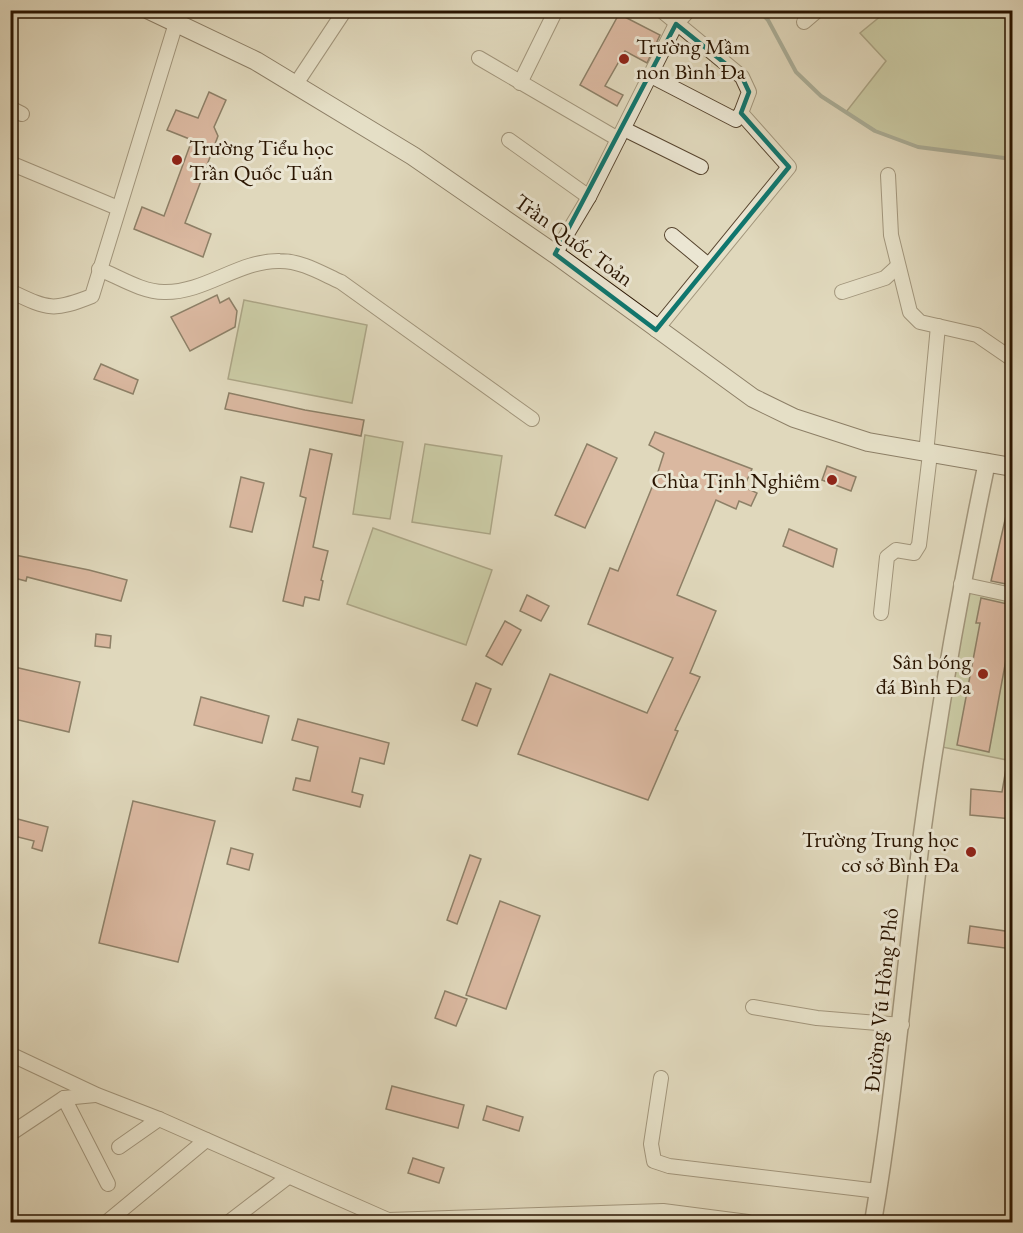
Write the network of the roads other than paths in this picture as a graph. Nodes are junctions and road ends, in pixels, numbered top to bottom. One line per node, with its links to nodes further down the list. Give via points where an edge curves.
1 (149, 10): 8 (main road, Trần Quốc Toản)
2 (345, 10): 13 (street)
3 (555, 10): 12 (street)
4 (660, 10): 9 (street)
5 (689, 10): 9 (street)
6 (818, 10): 7 (street)
7 (804, 22)
8 (176, 23): 13 (main road, Trần Quốc Toản); 21 (street)
9 (676, 24): 11 (street); 14 (street, via 742,77 748,92)
10 (479, 58): 12 (street)
11 (651, 76): 14 (street, via 736,120); 15 (street)
12 (520, 83): 15 (street)
13 (296, 84): 23 (main road, Trần Quốc Toản, via 413,156)
14 (741, 113): 24 (street, via 789,167)
15 (621, 134): 18 (street); 20 (street)
16 (510, 140): 20 (street)
17 (10, 163): 21 (street)
18 (701, 167)
19 (888, 175): 25 (street)
20 (589, 197): 23 (street)
21 (118, 208): 26 (street)
22 (672, 235): 24 (street)
23 (555, 254): 30 (main road, Trần Quốc Toản)
24 (707, 264): 30 (street)
25 (897, 267): 28 (street, via 885,278); 29 (street, via 910,312 920,322)
26 (99, 269): 27 (street, via 92,296 69,305 49,308); 32 (street, via 151,291 163,292 204,284 262,263 280,261 307,266 341,282)
27 (10, 291)
28 (842, 292)
29 (938, 326): 31 (street, via 976,335); 33 (street)
30 (656, 330): 33 (main road, Trần Quốc Toản, via 753,398 794,418 868,442)
31 (1012, 359)
32 (532, 419)
33 (928, 454): 34 (main road, Trần Quốc Toản); 38 (street, via 919,545 914,553 896,550 887,557)
34 (987, 462): 35 (main road, Trần Quốc Toản); 36 (street, Đường Vũ Hồng Phô)
35 (1012, 467)
36 (961, 584): 37 (street); 40 (street, Đường Vũ Hồng Phô, via 922,835)
37 (1012, 595)
38 (880, 613)
39 (753, 1007): 40 (street, via 817,1018)
40 (902, 1025): 51 (street, Đường Vũ Hồng Phô)
41 (10, 1054): 43 (street)
42 (661, 1078): 51 (street, via 651,1144 654,1161 669,1167)
43 (97, 1095): 44 (street); 45 (street)
44 (64, 1098): 46 (street); 50 (street)
45 (159, 1119): 47 (street); 48 (street)
46 (10, 1134)
47 (206, 1140): 49 (street); 53 (street)
48 (119, 1147)
49 (288, 1177): 52 (street); 54 (street)
50 (108, 1184)
51 (878, 1191): 56 (street, Đường Vũ Hồng Phô)
52 (387, 1221): 55 (street, via 663,1211)
53 (107, 1222)
54 (229, 1222)
55 (748, 1222)
56 (873, 1222)

